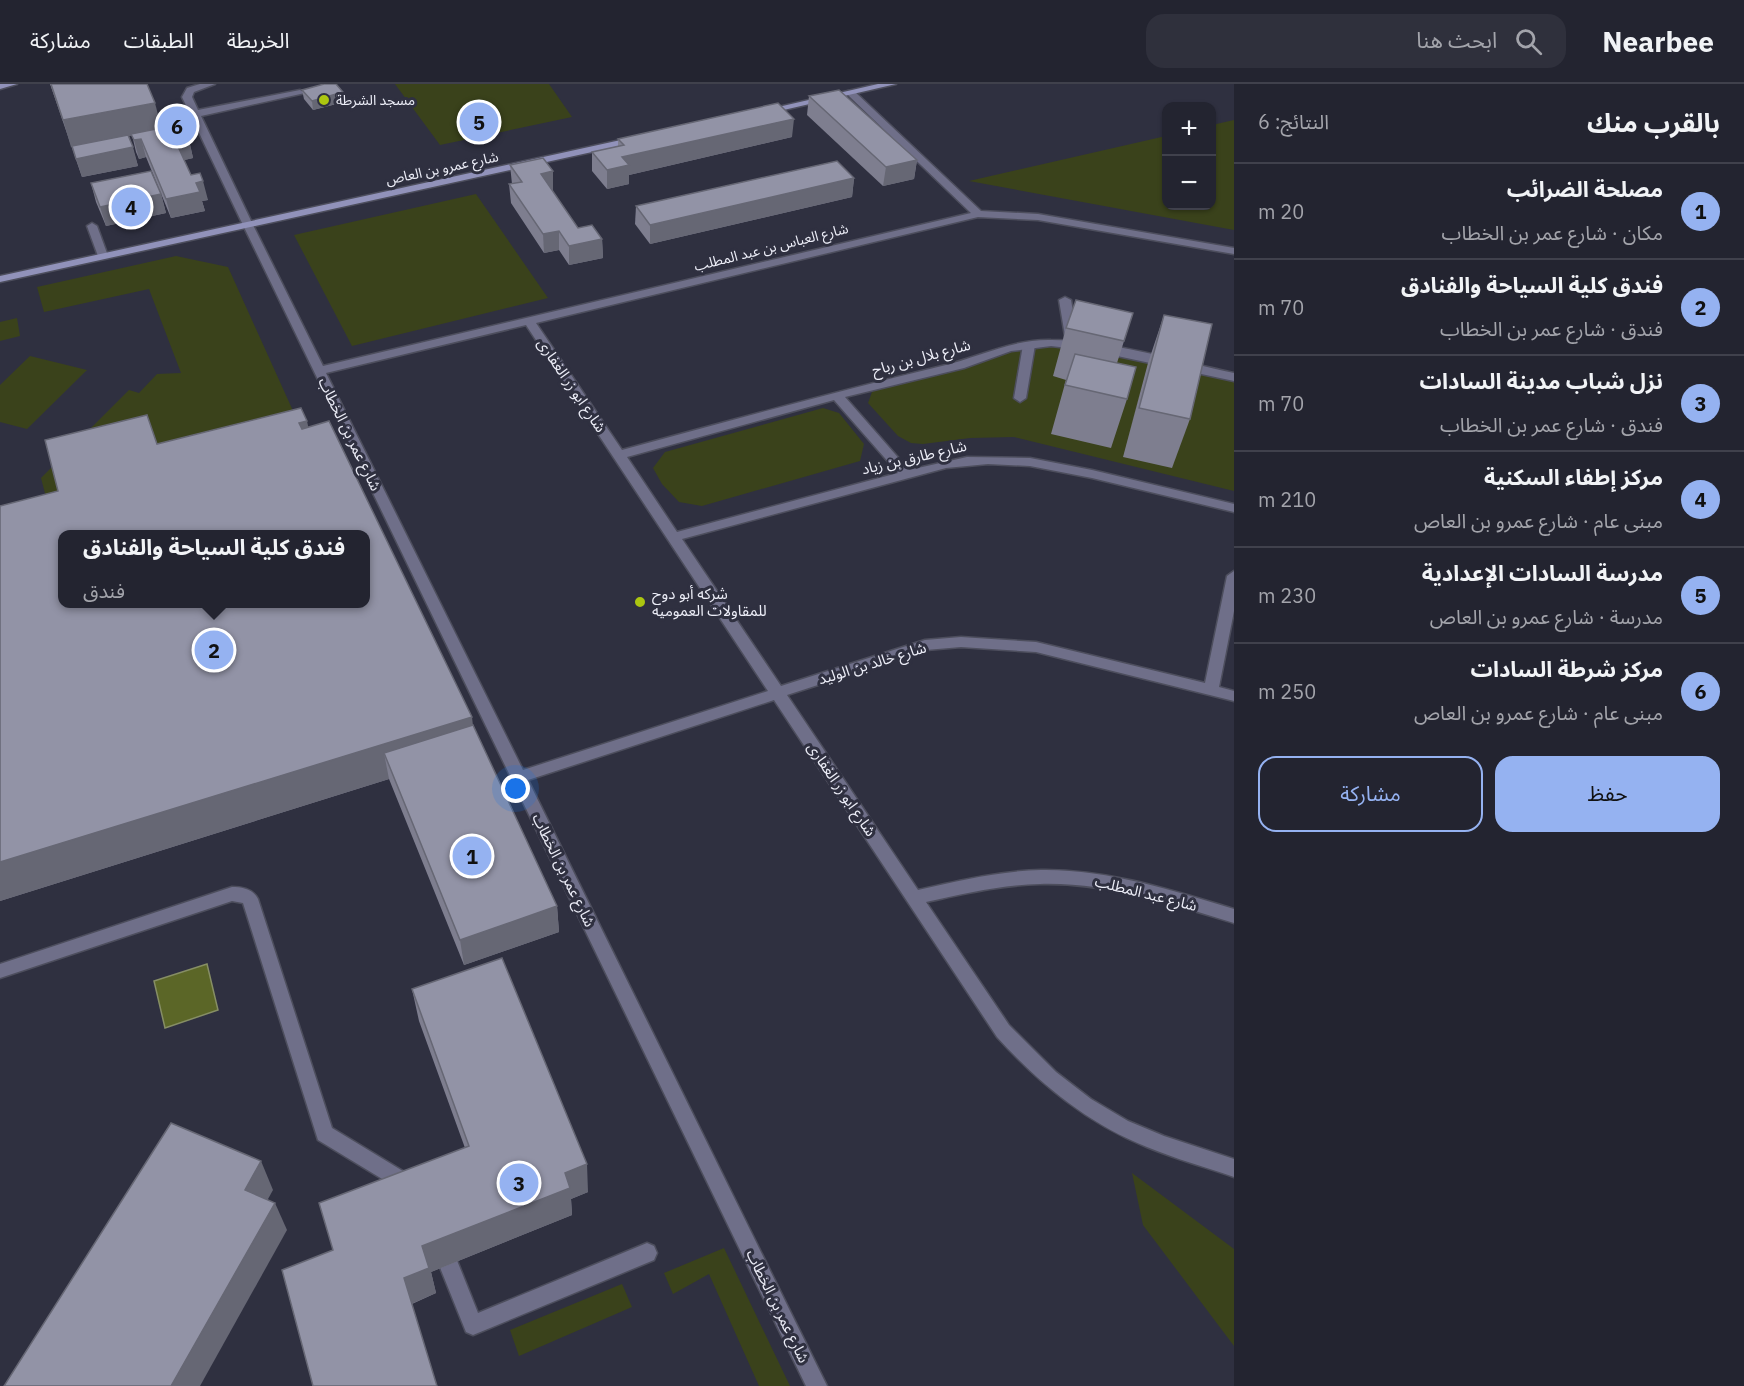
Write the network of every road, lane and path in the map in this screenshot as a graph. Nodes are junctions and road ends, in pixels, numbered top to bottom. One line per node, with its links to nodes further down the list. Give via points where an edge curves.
1 (12, 84): 4 (street)
2 (210, 84): 7 (street, via 188,93)
3 (891, 84): 6 (street)
4 (0, 86)
5 (300, 93): 7 (street)
6 (851, 93): 8 (street); 10 (street)
7 (195, 114): 11 (street, شارع عمر بن الخطاب)
8 (747, 116)
9 (654, 136): 11 (street, شارع عمرو بن العاص)
10 (978, 214): 13 (street, شارع العباس بن عبد المطلب, via 1038,217); 17 (street, شارع العباس بن عبد المطلب)
11 (248, 225): 14 (street, شارع عمرو بن العاص); 20 (street, شارع عمر بن الخطاب)
12 (92, 226): 14 (street)
13 (1234, 251)
14 (103, 256): 15 (street, شارع عمرو بن العاص)
15 (0, 279)
16 (1065, 300): 18 (street)
17 (529, 321): 20 (street, شارع العباس بن عبد المطلب); 24 (street, شارع ابو زر الغفارى)
18 (1072, 344): 19 (street, شارع بلال بن رباح); 21 (street, شارع بلال بن رباح)
19 (1029, 345): 22 (street, شارع بلال بن رباح); 23 (street)
20 (319, 371): 32 (street, شارع عمر بن الخطاب)
21 (1234, 377)
22 (837, 396): 24 (street, شارع بلال بن رباح); 25 (street)
23 (1020, 398)
24 (620, 455): 27 (street, شارع ابو زر الغفارى)
25 (906, 474): 26 (street, شارع طارق بن زياد, via 964,460 1003,458 1059,466); 27 (street, شارع طارق بن زياد)
26 (1234, 508)
27 (674, 537): 30 (street, شارع ابو زر الغفارى)
28 (1234, 576): 29 (street)
29 (1211, 691): 30 (street, شارع خالد بن الوليد, via 1036,647 961,642 925,645); 31 (street, شارع خالد بن الوليد)
30 (778, 693): 32 (street, شارع خالد بن الوليد); 33 (street, شارع ابو زر الغفارى)
31 (1234, 696)
32 (519, 777): 40 (street, شارع عمر بن الخطاب)
33 (914, 898): 34 (street, شارع عبد المطلب, via 1000,880 1084,878 1124,885); 36 (street, شارع ابو زر الغفارى, via 1003,1031 1046,1076 1071,1096 1143,1137)
34 (1234, 916)
35 (0, 971): 37 (street, via 241,894 250,899 325,1134)
36 (1234, 1168)
37 (425, 1194)
38 (647, 1253): 39 (street, via 473,1325)
39 (449, 1265)
40 (817, 1386)

